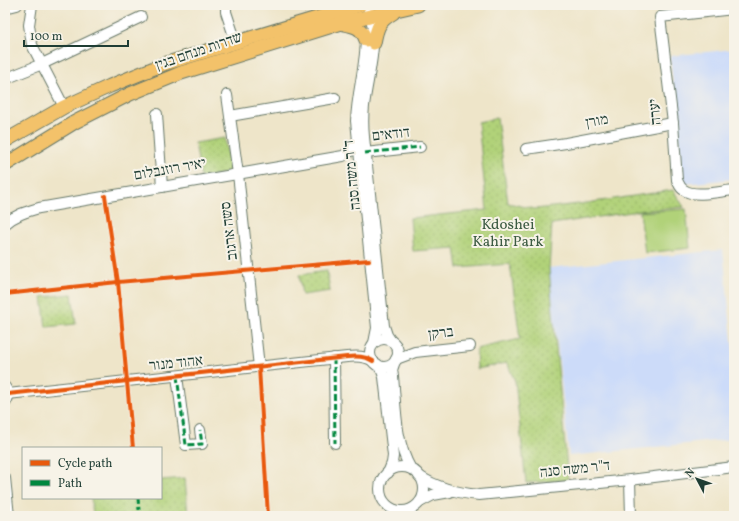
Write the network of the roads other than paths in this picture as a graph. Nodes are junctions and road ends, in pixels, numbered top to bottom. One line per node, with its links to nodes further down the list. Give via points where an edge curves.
1 (17, 5): 5 (street)
2 (32, 5): 13 (street, via 29,25 32,45)
3 (226, 5): 12 (street)
4 (418, 5): 8 (main road, שדרות מנחם בגין)
5 (5, 8)
6 (734, 9): 20 (street, יערה, via 660,18)
7 (366, 10): 8 (main road, שדרות מנחם בגין); 10 (main road, שדרות מנחם בגין); 11 (street, ד"ר משה סנה); 12 (main road, שדרות מנחם בגין)
8 (397, 10): 11 (main road, via 380,22)
9 (141, 17): 13 (street)
10 (340, 23): 11 (main road, via 361,30); 27 (main road, שדרות מנחם בגין, via 181,73 130,94 75,122)
11 (370, 41): 22 (street, ד"ר משה סנה, via 356,108); 25 (street, ד"ר משה סנה, via 364,108)
12 (236, 42): 17 (main road, שדרות מנחם בגין, via 164,64)
13 (42, 64): 14 (street); 17 (street)
14 (5, 79)
15 (227, 95): 19 (street, סשה ארגוב)
16 (335, 98): 19 (street)
17 (64, 107): 21 (main road, שדרות מנחם בגין)
18 (157, 114): 30 (street)
19 (230, 116): 29 (street, סשה ארגוב)
20 (673, 123): 24 (street, מורן); 31 (street, יערה, via 677,180 684,191 693,194)
21 (5, 141)
22 (357, 141): 26 (street, via 352,150); 28 (street, ד"ר משה סנה)
23 (420, 147): 25 (street, דודאים)
24 (526, 149)
25 (365, 153): 33 (street, ד"ר משה סנה, via 384,326)
26 (343, 156): 28 (street, via 353,158); 29 (street, יאיר רוזנבלום)
27 (5, 165)
28 (359, 165): 34 (street, ד"ר משה סנה, via 377,328)
29 (238, 174): 30 (street, יאיר רוזנבלום); 41 (street, סשה ארגוב)
30 (162, 187): 32 (street, יאיר רוזנבלום, via 38,208 21,213)
31 (734, 190)
32 (5, 224)
33 (394, 344): 34 (street, via 383,339); 36 (street, ברקן, via 403,350); 39 (street, via 398,351)
34 (373, 345): 37 (street, אהוד מנור, via 362,353); 40 (street, via 371,357)
35 (470, 346): 36 (street, ברקן)
36 (415, 352): 39 (street, ברקן)
37 (347, 357): 38 (street, אהוד מנור); 40 (street, אהוד מנור, via 367,357)
38 (334, 358): 41 (street, אהוד מנור); 45 (street)
39 (396, 360): 40 (street, via 385,366); 47 (street, via 392,370 401,446 406,460)
40 (375, 363): 48 (street, via 384,376 392,448 392,463)
41 (259, 367): 42 (street, אהוד מנור)
42 (177, 376): 43 (street, אהוד מנור); 44 (street, via 186,445 202,444)
43 (6, 395)
44 (200, 430)
45 (335, 443)
46 (734, 467): 49 (street, ד"ר משה סנה)
47 (415, 472): 48 (street, via 404,467); 53 (street, ד"ר משה סנה, via 437,486); 54 (street, via 424,488)
48 (388, 473): 55 (street, via 381,482 380,490 385,503)
49 (693, 473): 50 (street, ד"ר משה סנה); 52 (street, ד"ר משה סנה)
50 (734, 473)
51 (5, 478): 56 (street)
52 (630, 480): 53 (street, ד"ר משה סנה, via 479,495); 58 (street)
53 (460, 492): 54 (street, ד"ר משה סנה, via 444,492)
54 (418, 503): 55 (street, via 408,510); 57 (street)
55 (395, 512)
56 (8, 516)
57 (411, 516)
58 (631, 516)

